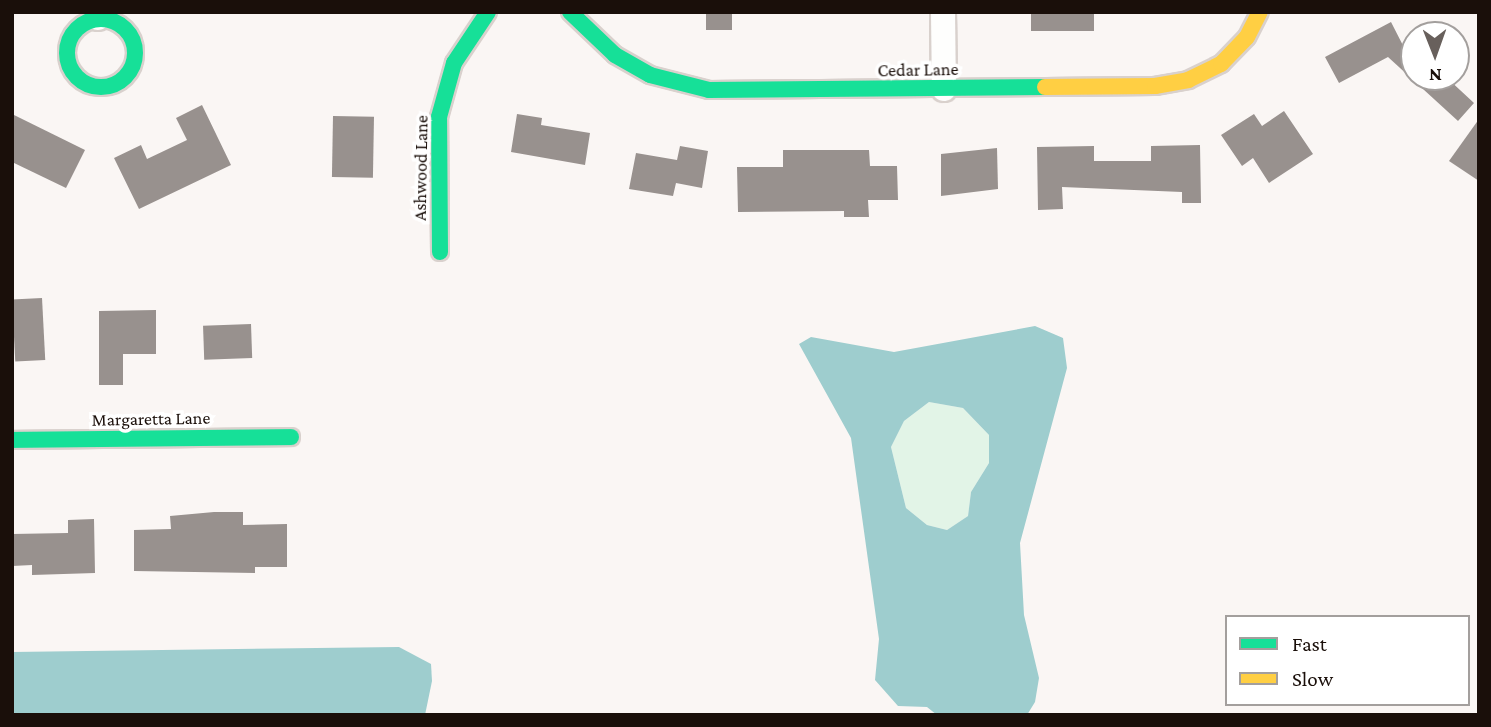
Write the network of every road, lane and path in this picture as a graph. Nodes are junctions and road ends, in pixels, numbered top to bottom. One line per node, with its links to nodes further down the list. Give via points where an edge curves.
1 (488, 12): 7 (street, Ashwood Lane, via 454,63 439,117)
2 (570, 12): 6 (street, Cedar Lane, via 632,66 682,85 709,90)
3 (943, 12): 6 (street)
4 (1260, 12): 6 (street, Cedar Lane, via 1235,51 1188,80 1155,86)
5 (98, 15): 5 (street, via 77,29 67,50 68,62 81,81 103,88 131,72 136,50 119,23)
6 (944, 89)
7 (440, 252)
8 (291, 437): 9 (street, Margaretta Lane)
9 (12, 440)

